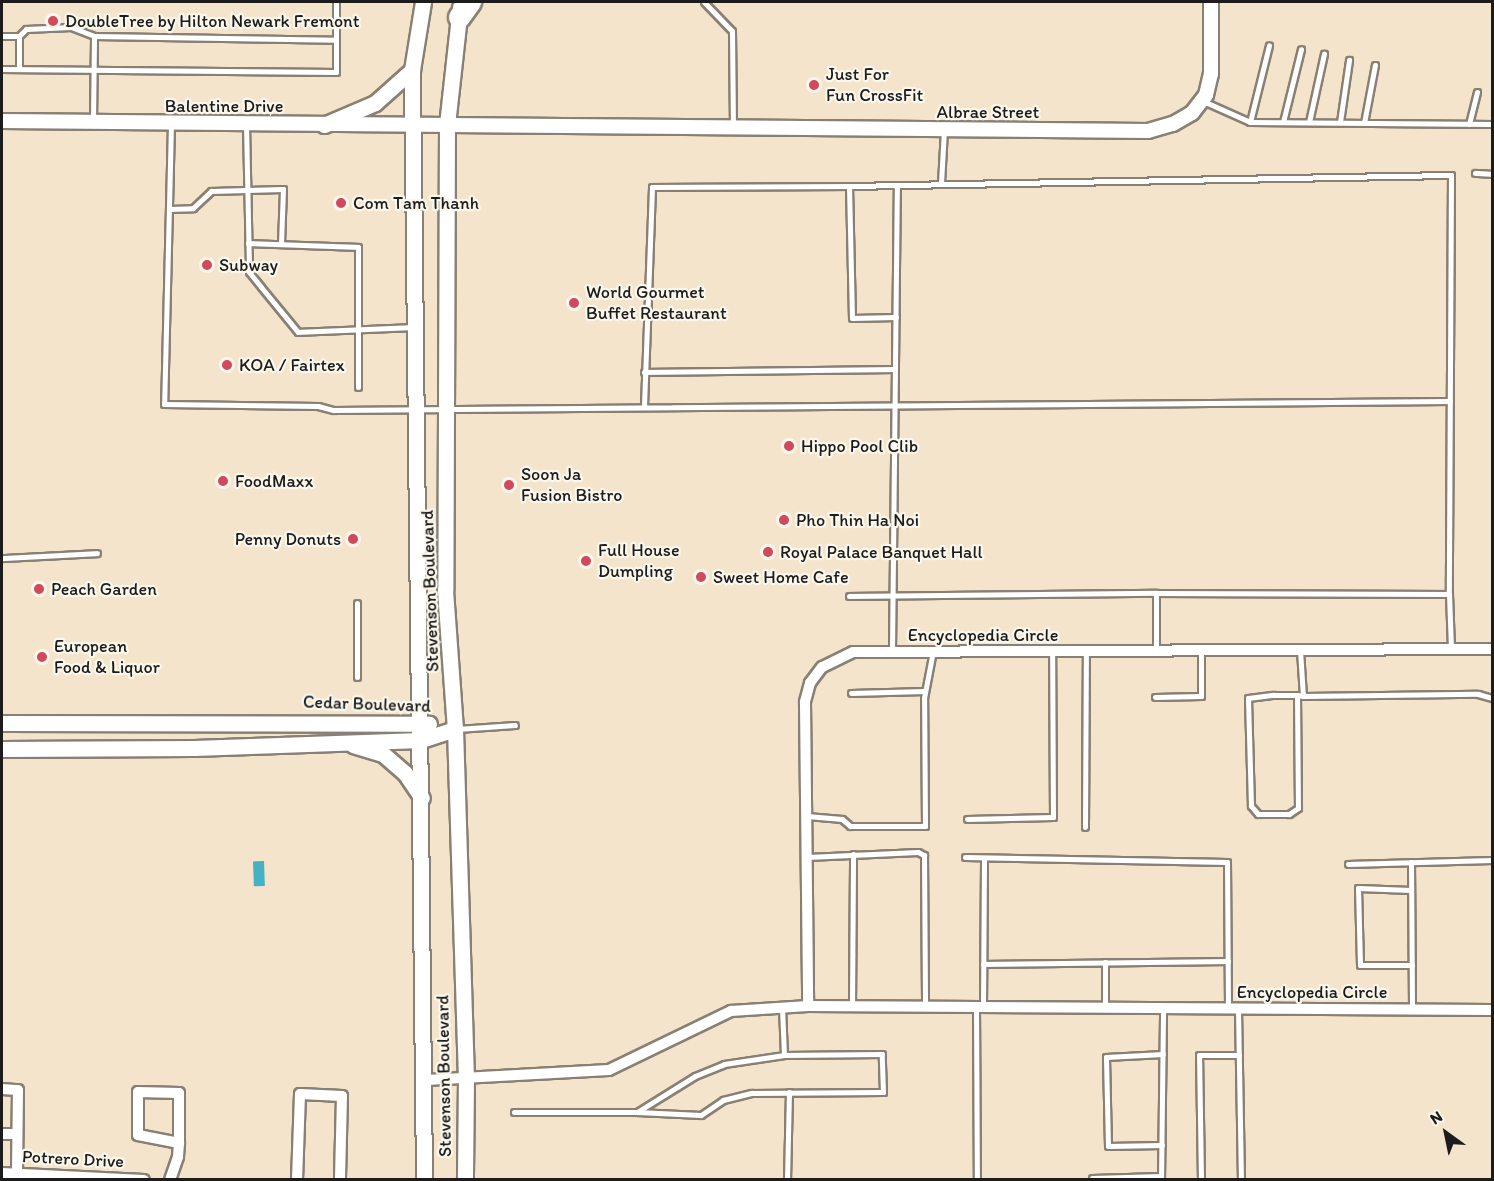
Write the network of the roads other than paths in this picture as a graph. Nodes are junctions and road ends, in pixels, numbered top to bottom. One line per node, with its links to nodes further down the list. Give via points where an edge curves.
1 (336, 2): 9 (lane)
2 (423, 2): 18 (main road, Stevenson Boulevard)
3 (704, 2): 35 (lane, via 732,31)
4 (1211, 2): 20 (street, via 1211,74)
5 (463, 7): 34 (main road, Stevenson Boulevard)
6 (2, 36): 7 (lane)
7 (19, 36): 8 (lane, via 26,29 47,27 82,28); 16 (lane)
8 (94, 36): 9 (lane); 17 (lane)
9 (336, 40): 17 (lane, via 336,72)
10 (1269, 45): 22 (lane)
11 (1301, 49): 23 (lane)
12 (1324, 54): 24 (lane)
13 (1349, 60): 25 (lane)
14 (1375, 65): 27 (lane)
15 (2, 69): 16 (lane)
16 (19, 69): 17 (lane)
17 (94, 70): 26 (lane)
18 (412, 70): 32 (main road, via 375,103); 33 (main road, Stevenson Boulevard)
19 (1477, 92): 30 (lane)
20 (1203, 101): 22 (lane); 36 (street, Albrae Street, via 1173,124 1148,131)
21 (2, 121): 26 (street, Balentine Drive)
22 (1251, 122): 23 (lane)
23 (1283, 122): 24 (lane)
24 (1309, 122): 25 (lane)
25 (1340, 122): 27 (lane)
26 (93, 123): 28 (street, Balentine Drive)
27 (1364, 123): 30 (lane)
28 (171, 124): 29 (street, Balentine Drive); 43 (lane)
29 (246, 124): 32 (street, Balentine Drive); 42 (lane)
30 (1469, 124): 31 (lane)
31 (1492, 124)
32 (324, 125): 33 (street, Balentine Drive)
33 (413, 125): 34 (street, Balentine Drive); 47 (main road, Stevenson Boulevard)
34 (447, 125): 35 (street, Albrae Street); 56 (main road, Stevenson Boulevard)
35 (732, 128): 36 (street, Albrae Street)
36 (944, 130): 39 (lane)
37 (1475, 173): 38 (lane)
38 (1492, 174)
39 (941, 183): 40 (lane); 52 (lane, via 1451,176)
40 (897, 185): 41 (lane); 46 (lane)
41 (849, 186): 46 (lane, via 852,318); 50 (lane, via 652,187)
42 (247, 190): 43 (lane, via 211,191 193,208); 44 (lane); 45 (lane, via 283,189)
43 (169, 209): 55 (lane, via 164,404)
44 (248, 243): 45 (lane); 48 (lane, via 249,272 298,332)
45 (281, 244): 48 (lane, via 358,247)
46 (896, 317): 49 (lane)
47 (416, 327): 48 (lane, via 366,327); 55 (main road, Stevenson Boulevard)
48 (357, 332): 51 (lane)
49 (895, 369): 50 (lane); 53 (lane)
50 (645, 372): 54 (lane)
51 (358, 387)
52 (1450, 401): 53 (lane); 60 (lane)
53 (895, 404): 54 (lane); 61 (lane)
54 (644, 406): 56 (lane)
55 (417, 409): 56 (lane); 79 (main road, Stevenson Boulevard)
56 (448, 409): 82 (main road, Stevenson Boulevard, via 445,590)
57 (97, 553): 58 (lane)
58 (2, 558)
59 (1156, 593): 60 (lane); 61 (lane); 67 (lane)
60 (1449, 594): 64 (lane)
61 (893, 595): 62 (lane); 72 (lane)
62 (849, 596)
63 (357, 603): 73 (lane)
64 (1451, 649): 65 (street, Encyclopedia Circle); 69 (street, Encyclopedia Circle)
65 (1492, 649)
66 (1086, 650): 67 (street, Encyclopedia Circle); 71 (street, Encyclopedia Circle); 89 (lane)
67 (1156, 650): 68 (street, Encyclopedia Circle)
68 (1201, 650): 69 (street, Encyclopedia Circle); 77 (lane, via 1201,696)
69 (1300, 650): 76 (lane)
70 (933, 651): 71 (street, Encyclopedia Circle); 72 (street, Encyclopedia Circle); 74 (lane)
71 (1052, 651): 88 (lane, via 1053,817)
72 (892, 652): 87 (street, Encyclopedia Circle, via 838,656 810,682 805,702)
73 (357, 676)
74 (925, 691): 75 (lane); 87 (lane, via 925,826 850,826 842,819)
75 (851, 693)
76 (1300, 695): 76 (lane, via 1248,698 1251,806 1258,814 1289,814 1298,808); 78 (lane, via 1478,694)
77 (1155, 697)
78 (1492, 698)
79 (421, 722): 80 (main road, Cedar Boulevard); 82 (main road, Cedar Boulevard); 83 (main road, Stevenson Boulevard)
80 (2, 723)
81 (515, 725): 82 (lane)
82 (455, 729): 83 (main road, Cedar Boulevard); 115 (main road, Stevenson Boulevard)
83 (421, 740): 84 (main road, Cedar Boulevard); 86 (main road, Stevenson Boulevard)
84 (342, 742): 85 (main road, Cedar Boulevard); 86 (main road, via 383,754 405,773)
85 (2, 749)
86 (422, 798): 116 (main road, Stevenson Boulevard)
87 (807, 816): 91 (street, Encyclopedia Circle)
88 (968, 819)
89 (1085, 827)
90 (853, 854): 91 (lane); 103 (lane); 104 (lane, via 924,855)
91 (807, 857): 102 (street, Encyclopedia Circle)
92 (965, 857): 93 (lane)
93 (984, 858): 98 (lane, via 1227,862); 100 (lane)
94 (1492, 860): 95 (lane)
95 (1411, 862): 96 (lane); 97 (lane)
96 (1348, 864)
97 (1412, 890): 101 (lane); 101 (lane, via 1358,888 1360,965)
98 (1228, 961): 99 (lane); 109 (lane)
99 (1105, 962): 100 (lane); 107 (lane)
100 (983, 964): 105 (lane)
101 (1412, 965): 110 (lane)
102 (808, 1006): 103 (street, Encyclopedia Circle); 106 (street, Encyclopedia Circle)
103 (852, 1007): 104 (street, Encyclopedia Circle)
104 (925, 1007): 105 (street, Encyclopedia Circle)
105 (980, 1007): 107 (street, Encyclopedia Circle); 137 (lane)
106 (782, 1008): 113 (lane); 115 (street, Encyclopedia Circle, via 730,1011 609,1070)
107 (1105, 1008): 108 (street, Encyclopedia Circle)
108 (1163, 1008): 109 (street, Encyclopedia Circle); 112 (lane)
109 (1234, 1009): 110 (street, Encyclopedia Circle); 114 (lane)
110 (1412, 1009): 111 (street, Encyclopedia Circle)
111 (1492, 1010)
112 (1163, 1054): 124 (lane); 124 (lane, via 1106,1057 1108,1146)
113 (784, 1055): 118 (lane, via 882,1054 883,1092); 120 (lane, via 724,1064 695,1076)
114 (1239, 1055): 138 (lane, via 1199,1055); 139 (lane)
115 (466, 1079): 116 (street, Encyclopedia Circle); 135 (main road, Stevenson Boulevard)
116 (426, 1080): 134 (main road, Stevenson Boulevard)
117 (2, 1089): 122 (street, via 18,1090)
118 (789, 1092): 120 (lane, via 752,1093 723,1100 701,1115); 136 (lane)
119 (514, 1112): 120 (lane)
120 (637, 1112)
121 (2, 1134): 122 (street)
122 (17, 1134): 125 (street)
123 (179, 1143): 123 (street, via 179,1093 138,1092 138,1135); 131 (street)
124 (1162, 1145): 129 (lane)
125 (17, 1172): 126 (street, Potrero Drive); 127 (street, Potrero Drive)
126 (2, 1173)
127 (131, 1178): 130 (street, Potrero Drive)
128 (1092, 1178): 129 (lane)
129 (1161, 1178)
130 (144, 1179)
131 (170, 1179)
132 (297, 1179): 133 (street, via 300,1094 342,1096)
133 (340, 1179)
134 (424, 1179)
135 (465, 1179)
136 (787, 1179)
137 (977, 1179)
138 (1201, 1179)
139 (1241, 1179)

